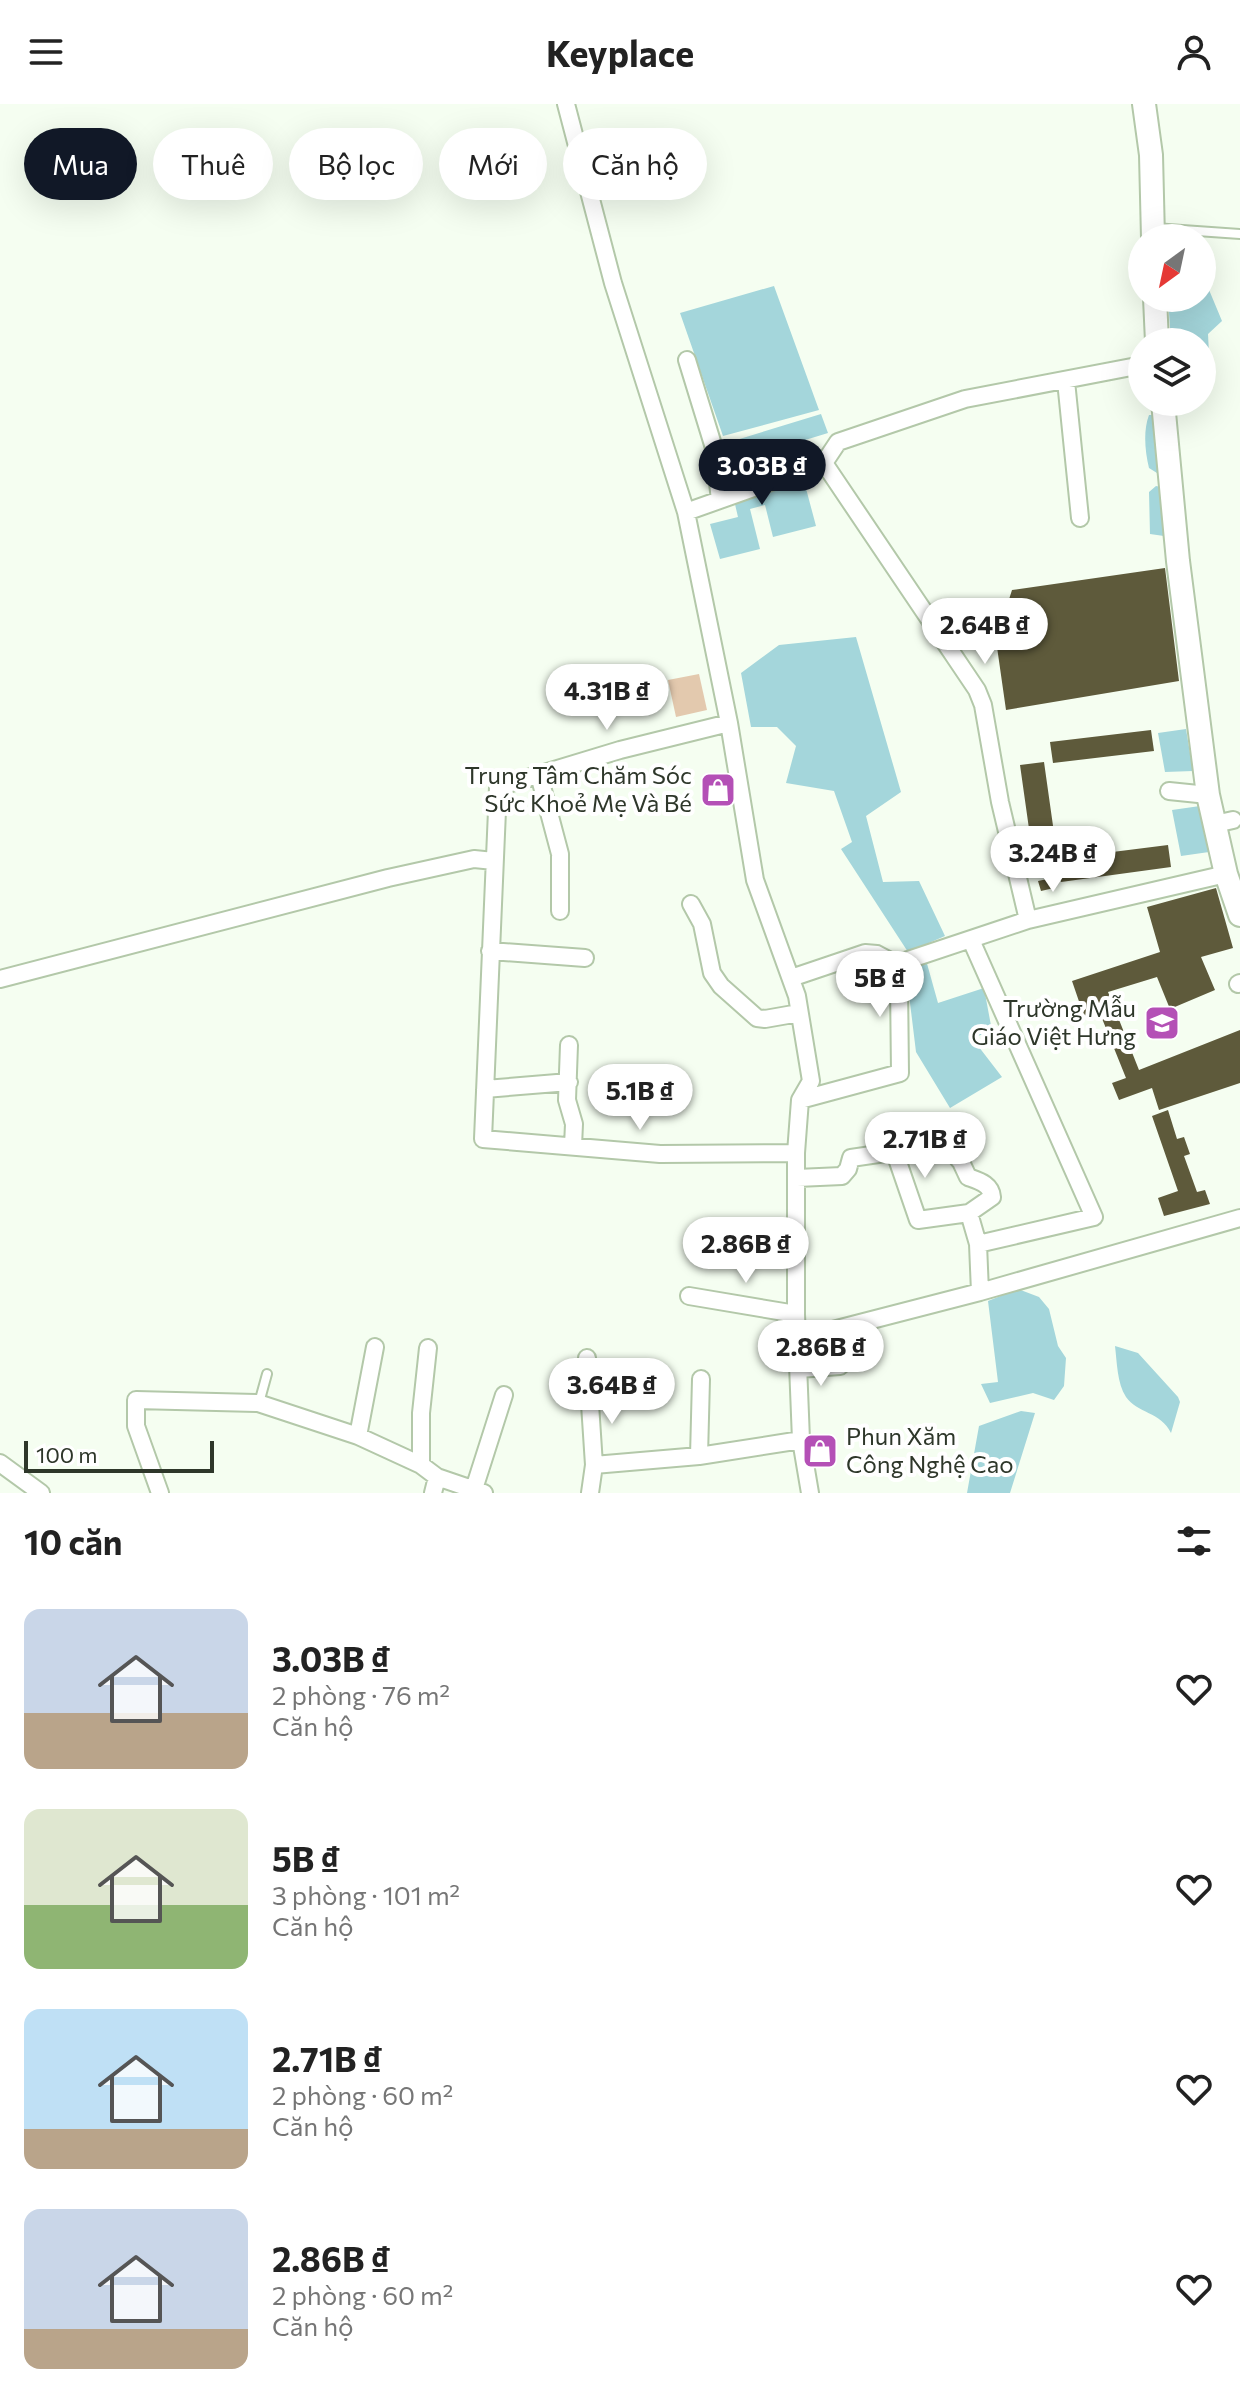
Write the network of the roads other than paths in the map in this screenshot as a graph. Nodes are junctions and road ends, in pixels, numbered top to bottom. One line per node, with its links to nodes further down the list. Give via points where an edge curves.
1 (566, 104): 12 (street, via 613,283)
2 (1144, 105): 3 (main road)
3 (1153, 224)
4 (1216, 234): 5 (lane)
5 (1240, 234)
6 (687, 360): 11 (street, via 714,448)
7 (1128, 368): 8 (street)
8 (1066, 381): 10 (street, via 965,399 838,442); 13 (street)
9 (1164, 416): 17 (main road, via 1184,642)
10 (824, 463): 11 (street); 23 (street, via 977,690)
11 (720, 500): 12 (street)
12 (686, 512): 14 (street)
13 (1080, 518)
14 (729, 723): 15 (street); 28 (street, via 755,880)
15 (539, 775): 18 (street, via 498,787); 22 (street, via 560,854)
16 (1169, 791): 17 (street)
17 (1208, 795): 19 (main road, via 1224,822)
18 (494, 861): 25 (street); 29 (street, via 474,859 388,878)
19 (1226, 874): 21 (main road); 23 (street)
20 (691, 904): 30 (street, via 721,986 757,1018)
21 (1232, 906)
22 (560, 911)
23 (1028, 920): 24 (street)
24 (971, 940): 27 (street); 41 (street, via 1094,1217)
25 (490, 951): 26 (street); 33 (street)
26 (585, 958)
27 (896, 964): 28 (street, via 865,953); 34 (street, via 900,1073)
28 (791, 978): 30 (street)
29 (0, 979)
30 (799, 1013): 34 (street, via 811,1081)
31 (569, 1045): 32 (street)
32 (569, 1082): 33 (street); 36 (street)
33 (485, 1089): 36 (street, via 483,1139)
34 (800, 1100): 37 (street)
35 (940, 1137): 39 (street, via 968,1177 991,1191 992,1197)
36 (573, 1146): 37 (street, via 660,1154)
37 (796, 1153): 38 (street)
38 (797, 1178): 39 (street, via 842,1176 851,1158 892,1152 918,1220); 44 (street)
39 (969, 1213): 41 (street)
40 (1240, 1218): 42 (street)
41 (978, 1244): 42 (street)
42 (980, 1292): 45 (street)
43 (689, 1296): 44 (street)
44 (796, 1314): 45 (street)
45 (798, 1339): 50 (street)
46 (375, 1347): 55 (street)
47 (428, 1348): 59 (street)
48 (587, 1358): 60 (street)
49 (840, 1366): 50 (street)
50 (799, 1369): 56 (street)
51 (267, 1374): 54 (lane)
52 (701, 1379): 57 (street)
53 (504, 1395): 62 (street)
54 (258, 1403): 55 (street); 64 (street, via 136,1400 136,1426)
55 (358, 1436): 59 (street)
56 (801, 1440): 57 (street); 66 (street)
57 (699, 1456): 60 (street)
58 (0, 1463): 63 (street)
59 (421, 1465): 61 (street)
60 (594, 1465): 65 (street)
61 (435, 1485): 62 (street)
62 (479, 1491)
63 (41, 1493)
64 (160, 1493)
65 (590, 1493)
66 (810, 1493)

